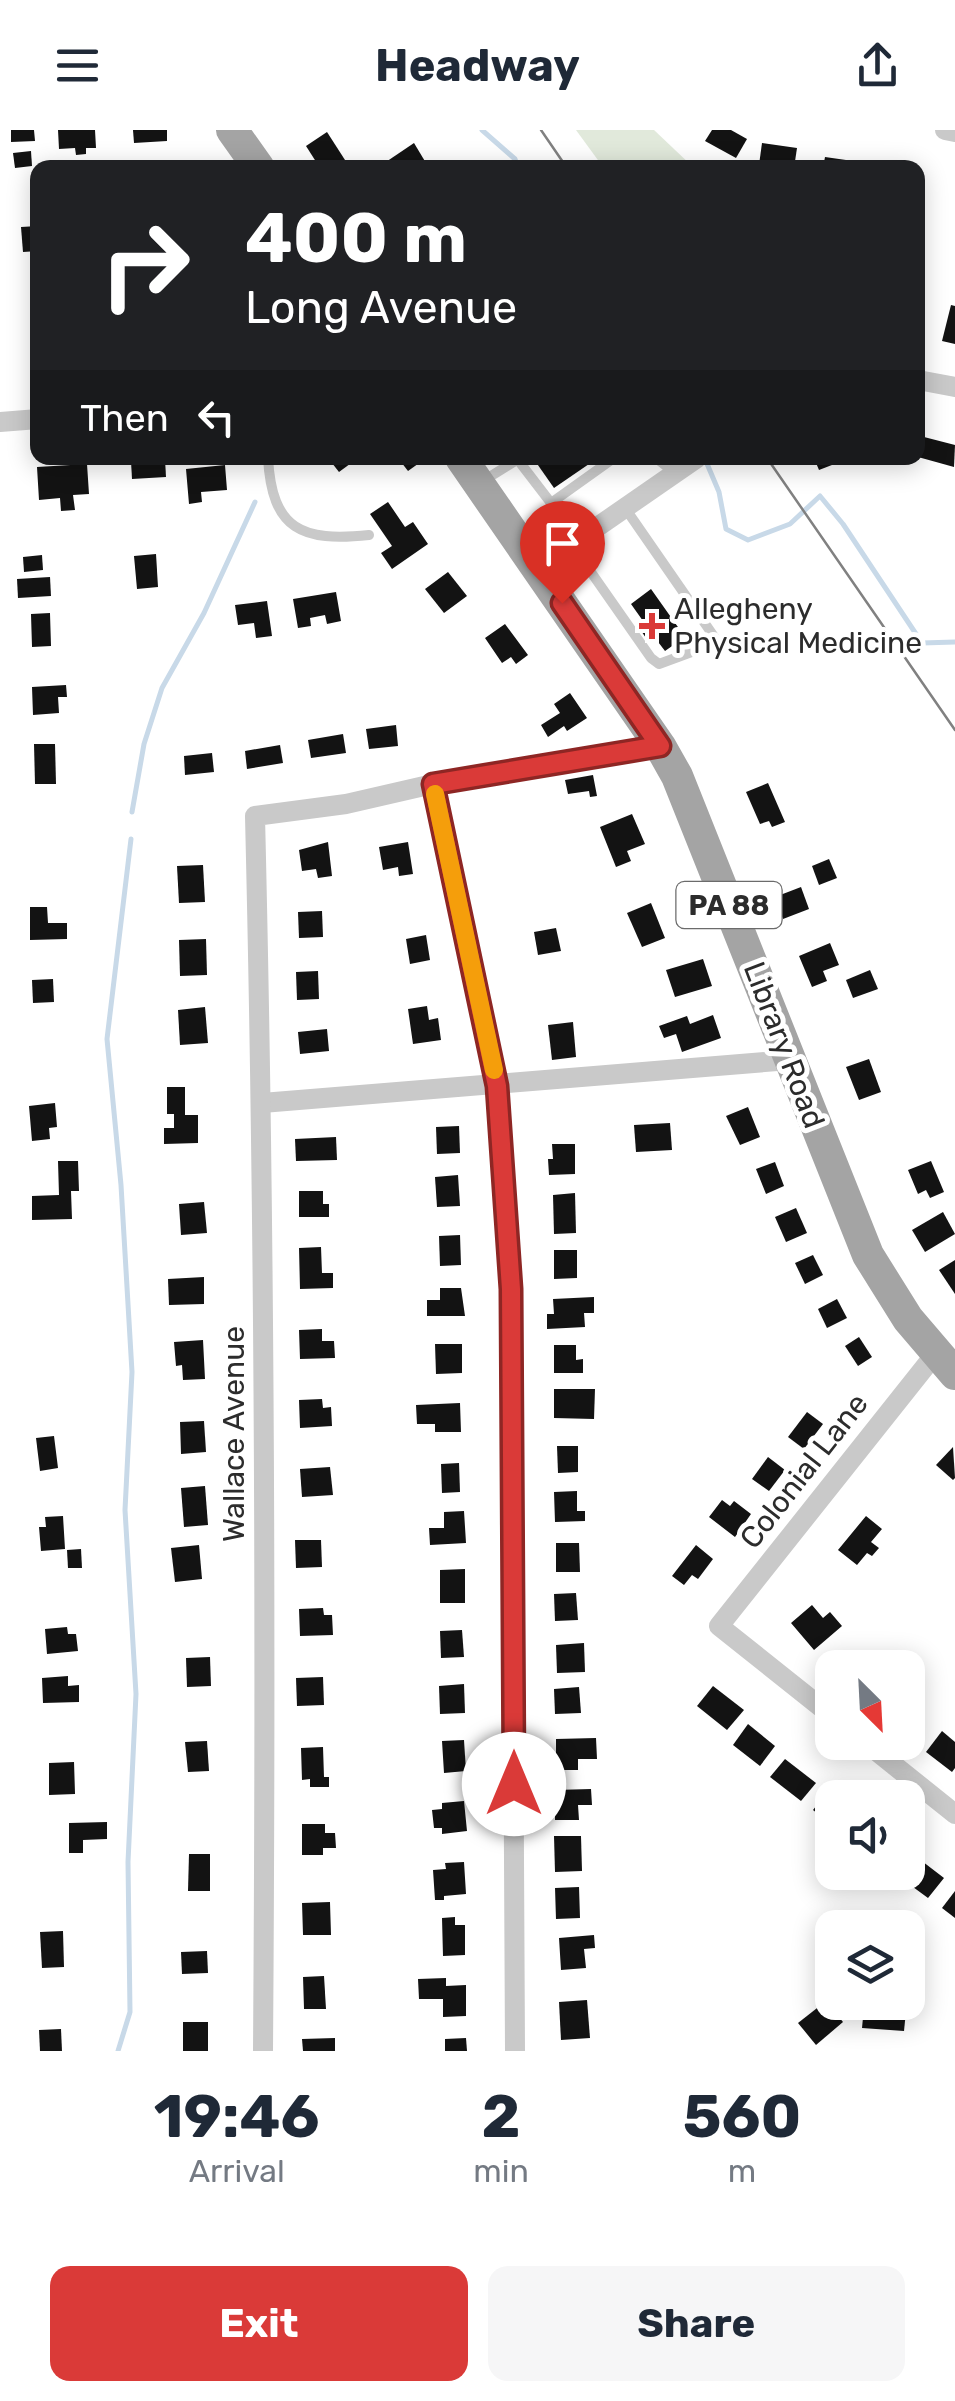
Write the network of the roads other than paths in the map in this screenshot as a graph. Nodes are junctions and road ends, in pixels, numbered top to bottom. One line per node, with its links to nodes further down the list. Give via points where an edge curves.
1 (232, 130): 4 (main road)
2 (945, 130): 3 (street)
3 (955, 132)
4 (253, 160)
5 (925, 382): 6 (street)
6 (955, 388)
7 (30, 420): 8 (street)
8 (0, 422)
9 (269, 465): 15 (lane, via 274,502 290,525 332,539)
10 (523, 465): 11 (lane, via 550,503)
11 (604, 465)
12 (685, 465): 14 (street)
13 (470, 470): 17 (main road, Library Road / PA 88)
14 (625, 507): 16 (street); 16 (lane, via 715,638 659,664)
15 (369, 535)
16 (572, 545): 17 (street)
17 (538, 568): 18 (main road, Library Road / PA 88)
18 (660, 746): 19 (street); 20 (main road, Library Road / PA 88, via 692,810)
19 (433, 784): 21 (street); 22 (street, Wallace Avenue, via 255,816)
20 (790, 1060): 21 (street); 23 (main road, Library Road / PA 88, via 868,1255)
21 (497, 1086): 22 (street); 28 (street, via 511,1289)
22 (262, 1103): 27 (street, Wallace Avenue)
23 (945, 1364): 24 (street, Colonial Lane, via 720,1626)
24 (815, 1702)
25 (888, 1760): 26 (street)
26 (955, 1814)
27 (263, 2051)
28 (515, 2051)

